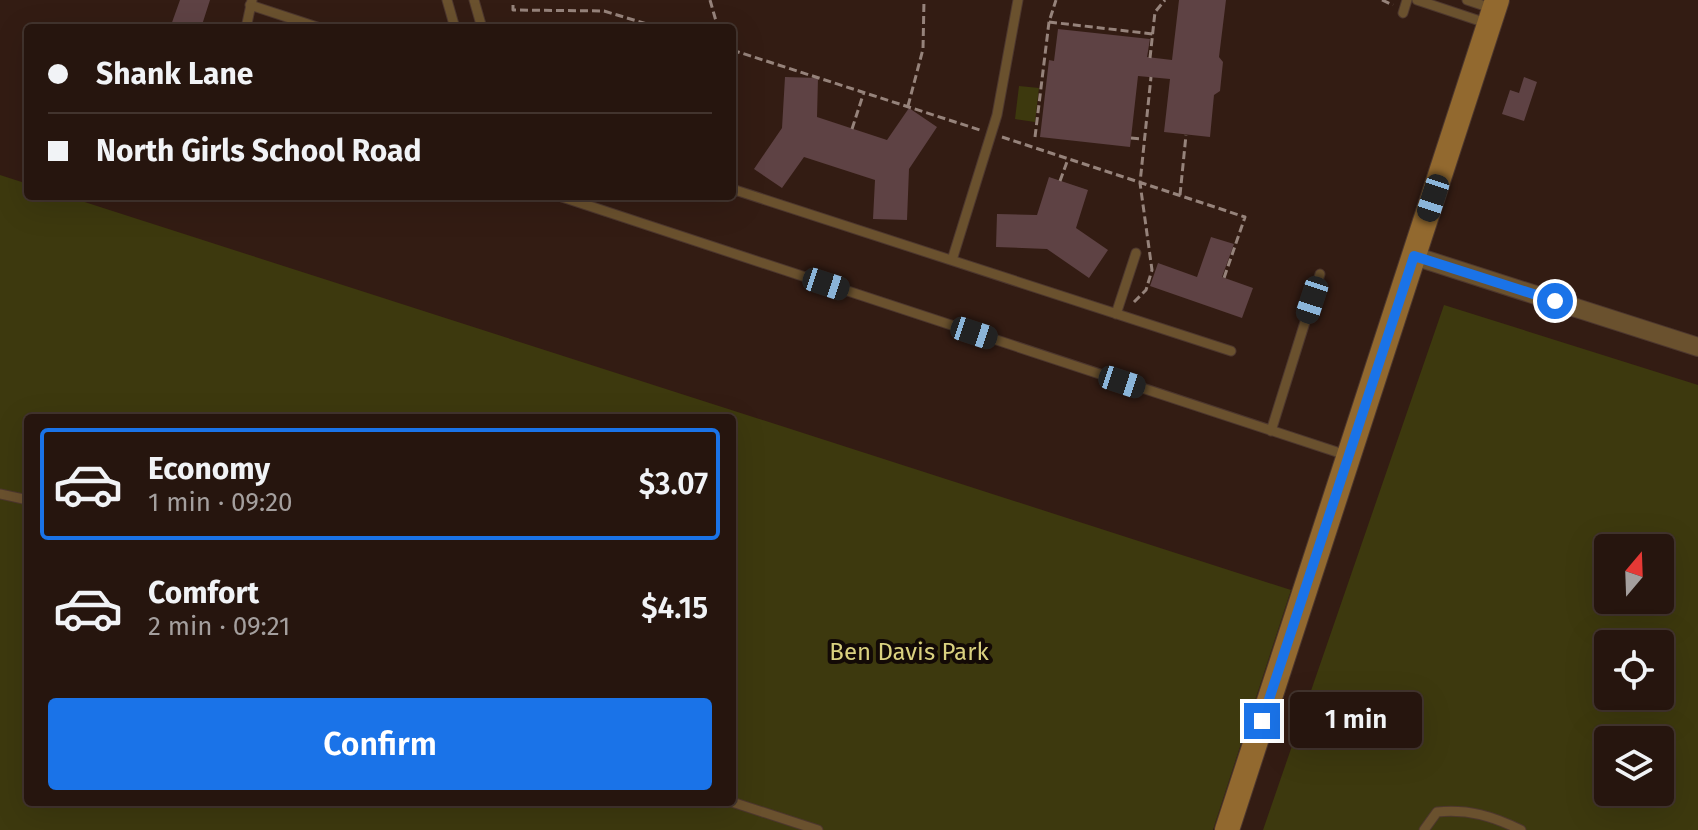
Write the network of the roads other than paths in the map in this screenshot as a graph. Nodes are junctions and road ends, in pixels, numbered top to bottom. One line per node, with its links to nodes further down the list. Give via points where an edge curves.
1 (447, 0): 12 (lane)
2 (474, 0): 13 (lane)
3 (1018, 0): 18 (lane, via 991,134)
4 (1407, 0): 9 (lane)
5 (1417, 0): 8 (lane)
6 (1467, 0): 8 (lane)
7 (250, 2): 10 (lane); 11 (lane)
8 (1493, 11): 17 (main road)
9 (1403, 13)
10 (247, 24)
11 (309, 24)
12 (454, 24)
13 (481, 24)
14 (736, 190): 18 (lane)
15 (571, 200): 23 (lane)
16 (1136, 253): 20 (lane)
17 (1414, 256): 21 (street); 24 (main road)
18 (952, 260): 20 (lane)
19 (1320, 274): 23 (lane)
20 (1116, 314): 22 (lane)
21 (1698, 347)
22 (1231, 351)
23 (1271, 431): 24 (lane)
24 (1349, 457): 29 (main road)
25 (0, 494): 26 (lane)
26 (24, 499)
27 (736, 803): 28 (lane)
28 (818, 830)
29 (1227, 830)
30 (1424, 830): 31 (lane, via 1437,812 1459,810 1490,815)
31 (1521, 830)

